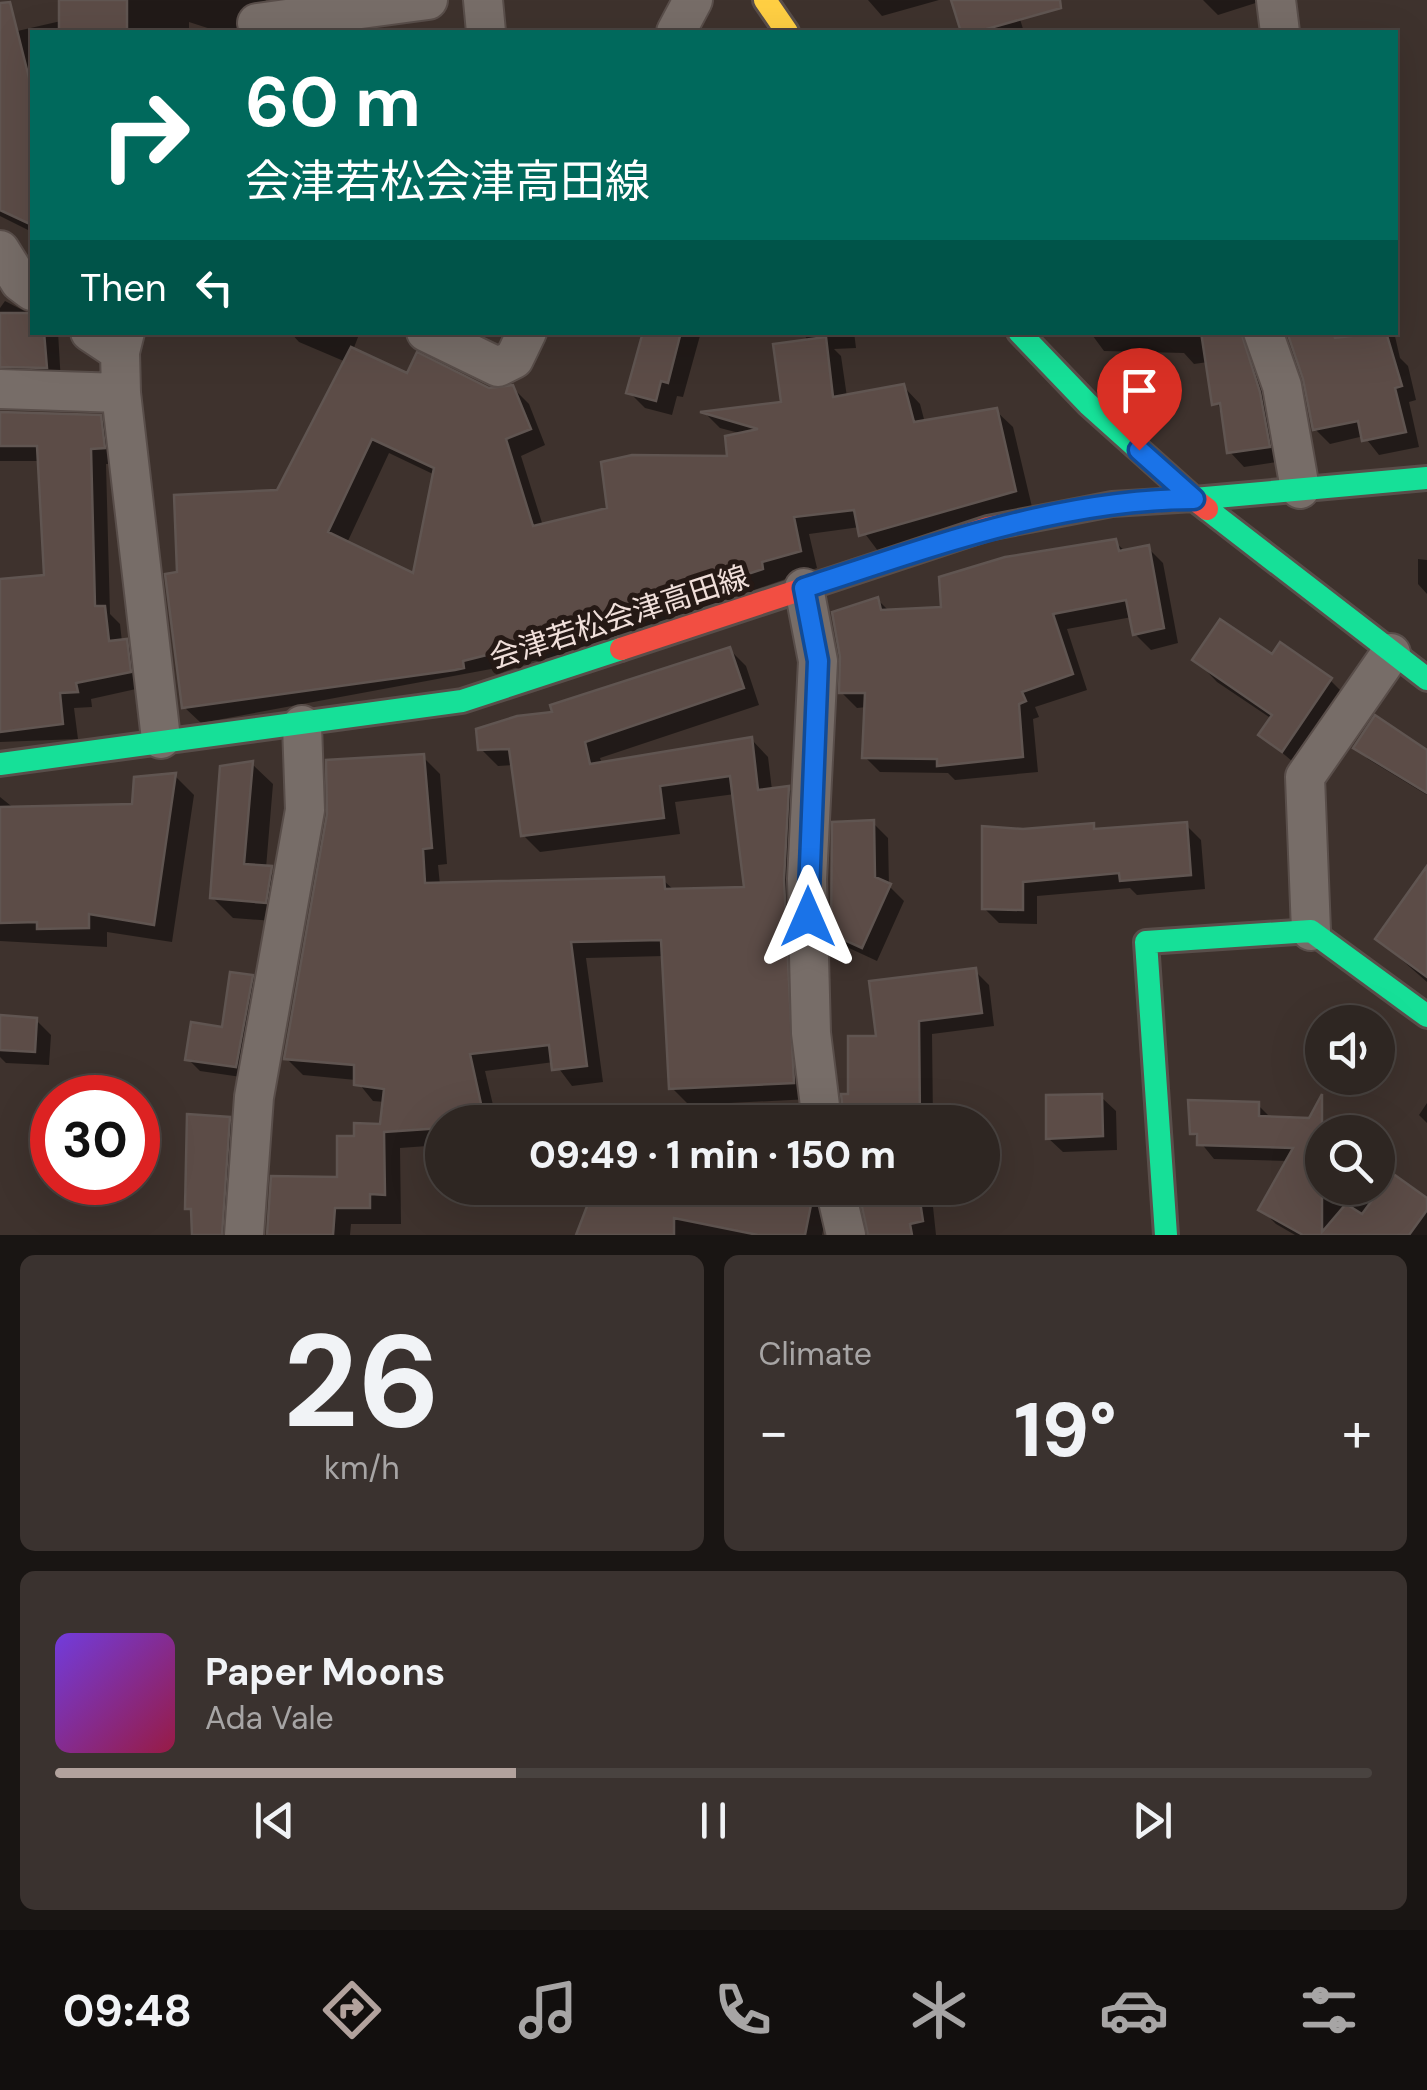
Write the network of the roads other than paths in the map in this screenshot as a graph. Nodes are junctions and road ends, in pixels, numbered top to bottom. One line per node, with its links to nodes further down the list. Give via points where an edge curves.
1 (428, 0): 6 (street)
2 (483, 0): 7 (street)
3 (694, 0): 8 (street)
4 (765, 0): 9 (main road)
5 (1276, 0): 10 (street)
6 (259, 18)
7 (486, 30)
8 (677, 30)
9 (786, 30)
10 (1280, 30)
11 (0, 250): 12 (street)
12 (30, 290)
13 (433, 335): 14 (street, via 504,367)
14 (526, 335)
15 (1022, 335): 22 (main road)
16 (1263, 335): 21 (street, via 1282,386)
17 (112, 339): 19 (street)
18 (0, 389): 19 (street)
19 (121, 393): 27 (street)
20 (1427, 478): 21 (main road, 会津若松会津高田線)
21 (1300, 489): 22 (main road, 会津若松会津高田線)
22 (1194, 499): 23 (main road, 会津若松会津高田線, via 1112,504 988,528); 24 (main road)
23 (804, 588): 26 (main road, 会津若松会津高田線, via 462,701); 31 (street, via 818,661 807,878)
24 (1391, 652): 25 (main road); 29 (street, via 1305,777)
25 (1427, 679)
26 (302, 725): 27 (main road, 会津若松会津高田線); 33 (street, via 304,810 254,1097)
27 (161, 739): 28 (main road, 会津若松会津高田線)
28 (0, 764)
29 (1310, 931): 30 (main road); 35 (main road, via 1146,942)
30 (1427, 1016)
31 (820, 1105)
32 (839, 1205): 34 (street)
33 (244, 1235)
34 (846, 1235)
35 (1166, 1235)

